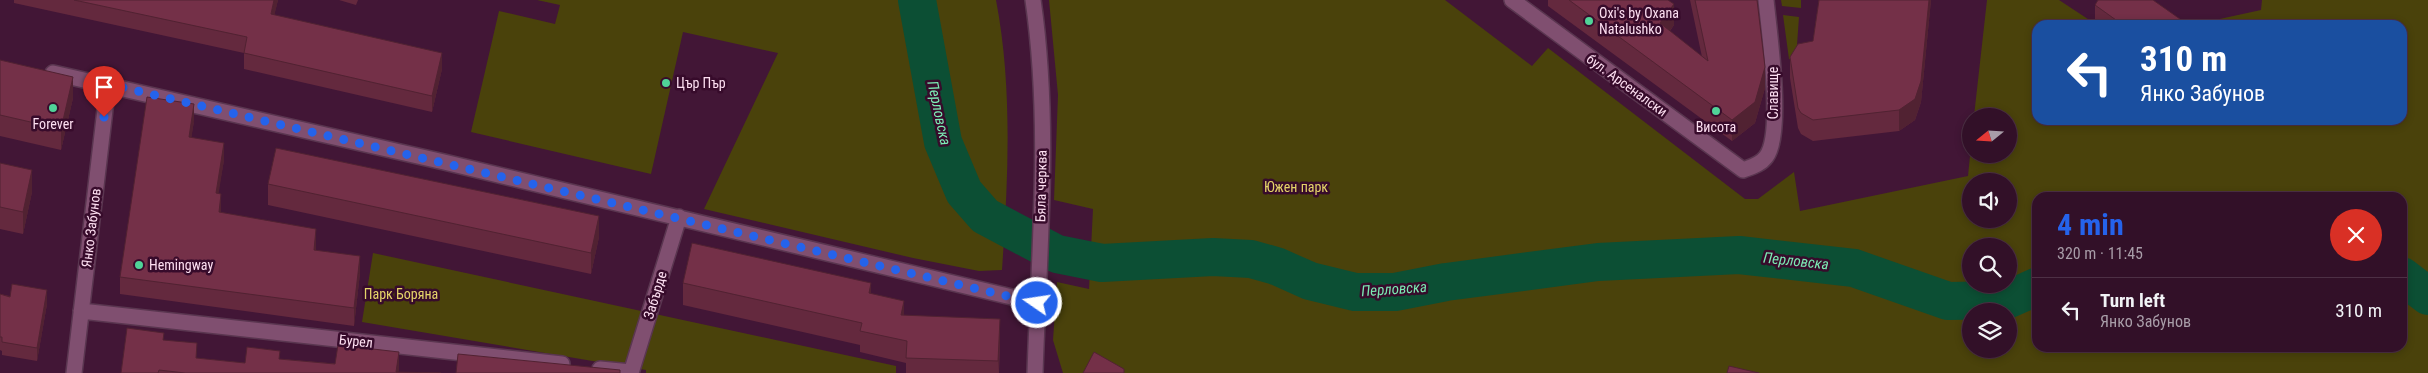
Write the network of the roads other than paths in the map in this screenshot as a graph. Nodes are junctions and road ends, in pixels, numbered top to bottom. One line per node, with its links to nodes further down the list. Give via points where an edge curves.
1 (1033, 0): 8 (street, Бяла черква, via 1042,96)
2 (1766, 0): 6 (street, Славище, via 1775,104 1771,142 1767,156 1759,164)
3 (1519, 2): 6 (street, бул. Арсеналски)
4 (36, 69): 5 (street)
5 (108, 84): 7 (street); 9 (street, Янко Забунов)
6 (1742, 170)
7 (679, 217): 8 (street); 11 (street, Забърде)
8 (1037, 303): 12 (street, Бяла черква)
9 (81, 310): 10 (street, Янко Забунов); 11 (street, Бурел)
10 (74, 373)
11 (631, 373)
12 (1035, 373)

